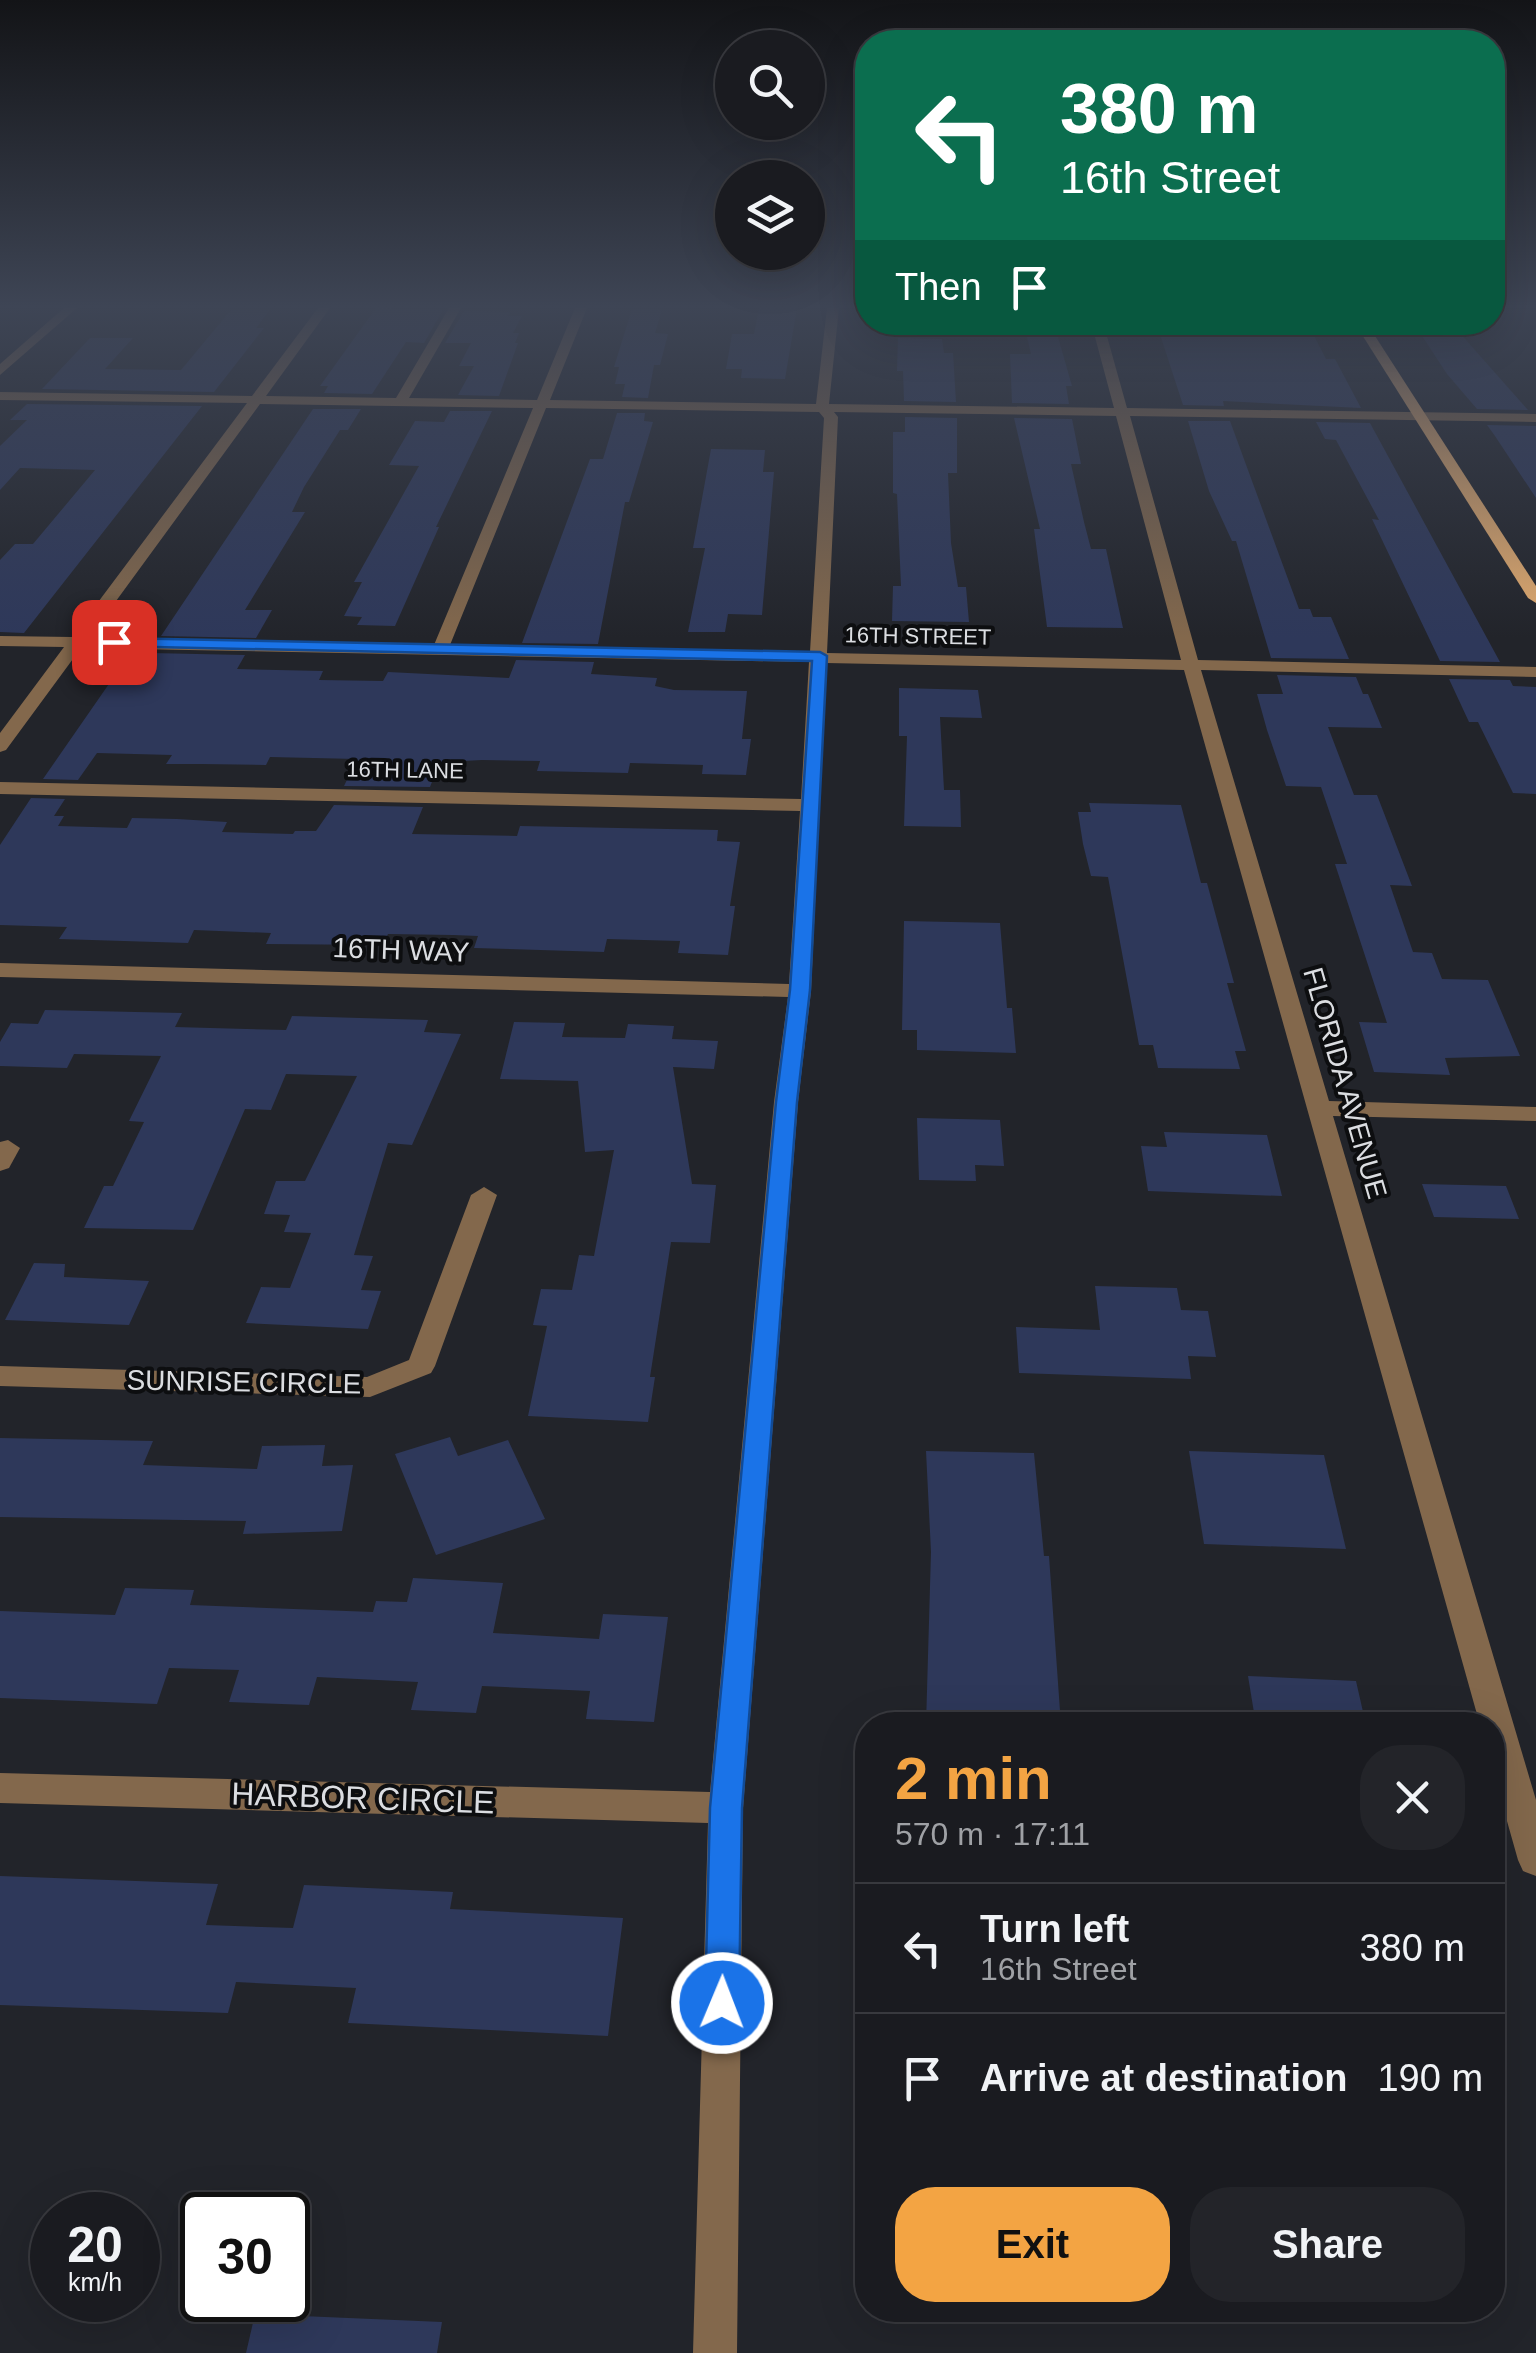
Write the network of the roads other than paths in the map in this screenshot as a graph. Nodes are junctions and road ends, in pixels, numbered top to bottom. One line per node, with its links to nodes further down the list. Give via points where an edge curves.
1 (243, 418): 8 (street)
2 (535, 418): 9 (street)
3 (831, 418): 10 (street)
4 (1122, 418): 11 (street, FLORIDA AVENUE)
5 (1421, 418): 6 (main road)
6 (1536, 598)
7 (0, 641): 8 (street, 16TH STREET)
8 (78, 642): 9 (street, 16TH STREET); 13 (street)
9 (440, 650): 10 (street, 16TH STREET)
10 (820, 656): 11 (street, 16TH STREET); 15 (street)
11 (1191, 664): 12 (street, 16TH STREET); 18 (street, FLORIDA AVENUE)
12 (1536, 672)
13 (0, 746)
14 (0, 788): 15 (street, 16TH LANE)
15 (808, 805): 17 (street)
16 (0, 970): 17 (street, 16TH WAY)
17 (800, 990): 25 (street)
18 (1322, 1108): 19 (street); 22 (street, FLORIDA AVENUE)
19 (1536, 1114)
20 (484, 1195): 21 (street, SUNRISE CIRCLE, via 421,1366 392,1379 370,1387)
21 (0, 1376)
22 (1494, 1712)
23 (1505, 1751): 26 (street, FLORIDA AVENUE)
24 (0, 1788): 25 (street, HARBOR CIRCLE)
25 (726, 1808): 27 (street)
26 (1536, 1860)
27 (715, 2353)

